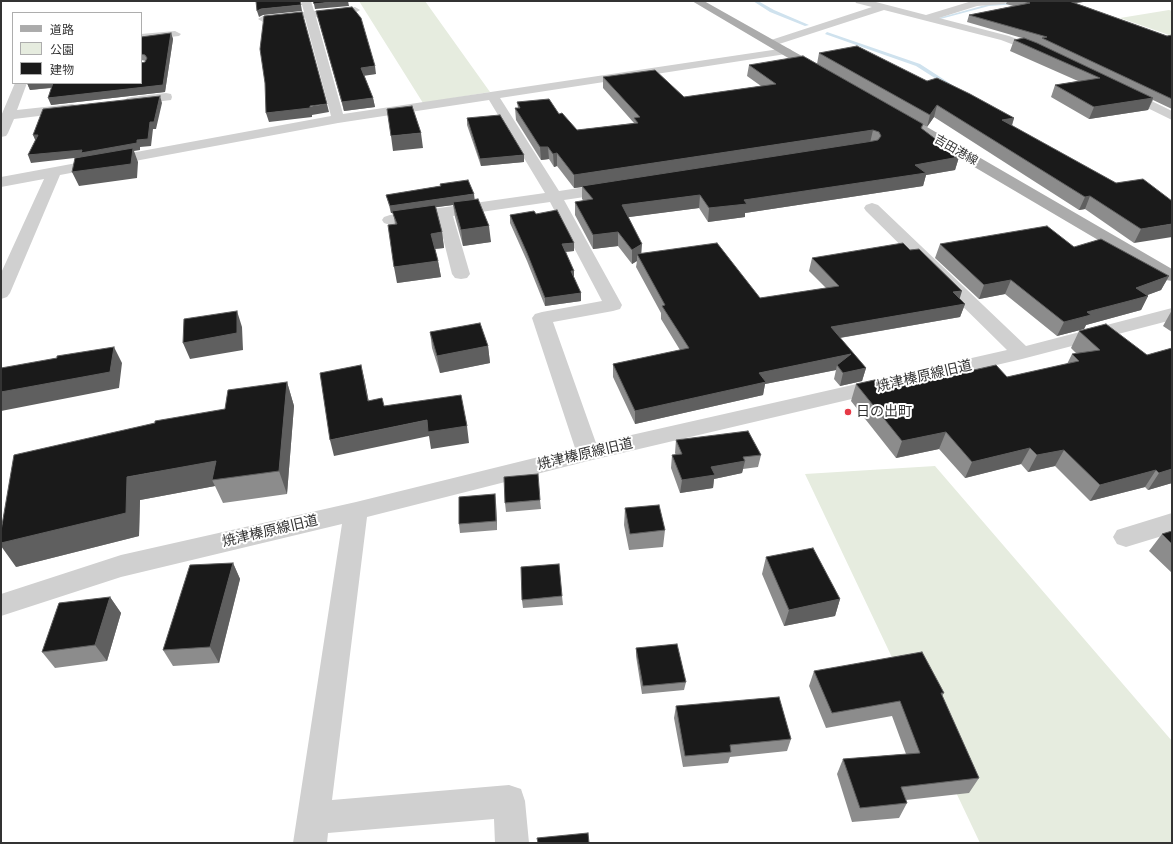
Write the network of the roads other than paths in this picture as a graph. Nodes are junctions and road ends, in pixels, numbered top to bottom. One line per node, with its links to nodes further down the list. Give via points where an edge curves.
1 (306, 1): 8 (street)
2 (697, 1): 13 (main road)
3 (860, 1): 6 (street)
4 (900, 1): 6 (street)
5 (1004, 1): 9 (street, via 976,3)
6 (884, 7): 9 (street); 13 (street)
7 (355, 10): 8 (street)
8 (309, 15): 10 (street); 26 (street)
9 (927, 18): 15 (street, via 1004,38)
10 (263, 19)
11 (175, 34): 12 (street)
12 (142, 37)
13 (772, 43): 14 (main road)
14 (786, 51): 16 (main road); 19 (street)
15 (1051, 56)
16 (834, 79)
17 (21, 84): 24 (street)
18 (1111, 85): 25 (street)
19 (492, 95): 26 (street); 31 (street)
20 (166, 97): 21 (street)
21 (119, 102)
22 (88, 106): 24 (street)
23 (889, 111): 36 (main road, 吉田港線)
24 (9, 115): 27 (street)
25 (1172, 116)
26 (338, 119): 28 (street)
27 (1, 133)
28 (54, 172): 29 (street); 37 (street)
29 (1, 182)
30 (626, 186): 31 (street)
31 (555, 197): 33 (street); 40 (street, via 614,305 542,318)
32 (872, 208): 39 (street)
33 (444, 212): 34 (street); 35 (street)
34 (390, 220)
35 (461, 274)
36 (1172, 276)
37 (1, 293)
38 (1172, 314): 39 (street, 焼津榛原線旧道)
39 (1022, 353): 40 (street, 焼津榛原線旧道)
40 (588, 453): 41 (street, 焼津榛原線旧道)
41 (356, 511): 44 (street, 焼津榛原線旧道, via 121,566); 45 (street)
42 (1172, 523): 43 (street)
43 (1126, 537)
44 (1, 605)
45 (312, 830): 46 (street, via 510,801)
46 (512, 843)

